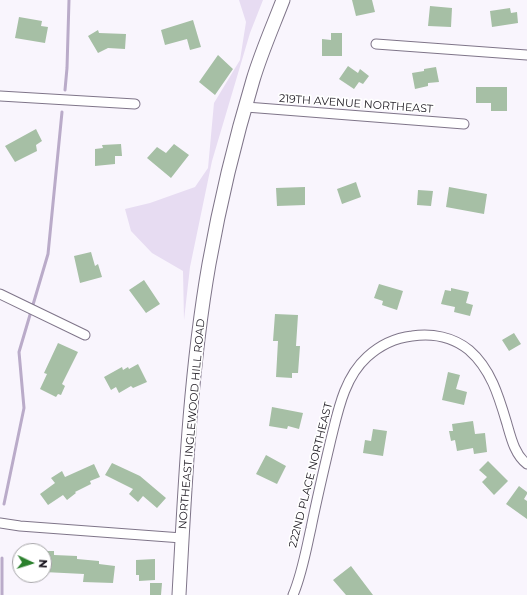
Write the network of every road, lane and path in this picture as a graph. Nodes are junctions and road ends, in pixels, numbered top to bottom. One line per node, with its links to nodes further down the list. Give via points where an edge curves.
1 (283, 0): 6 (street, NORTHEAST INGLEWOOD HILL ROAD)
2 (376, 44): 3 (street)
3 (527, 55)
4 (0, 96): 5 (street)
5 (135, 104)
6 (246, 107): 7 (street, 219TH AVENUE NORTHEAST); 12 (street, NORTHEAST INGLEWOOD HILL ROAD, via 222,200 209,264 198,340)
7 (464, 124)
8 (0, 294): 9 (street)
9 (85, 335)
10 (527, 464): 14 (street, 222ND PLACE NORTHEAST, via 515,448 489,374 468,349 437,335 402,337 384,345 366,358 350,381 339,406)
11 (0, 523): 12 (street)
12 (182, 538): 13 (street, NORTHEAST INGLEWOOD HILL ROAD)
13 (179, 595)
14 (293, 595)

